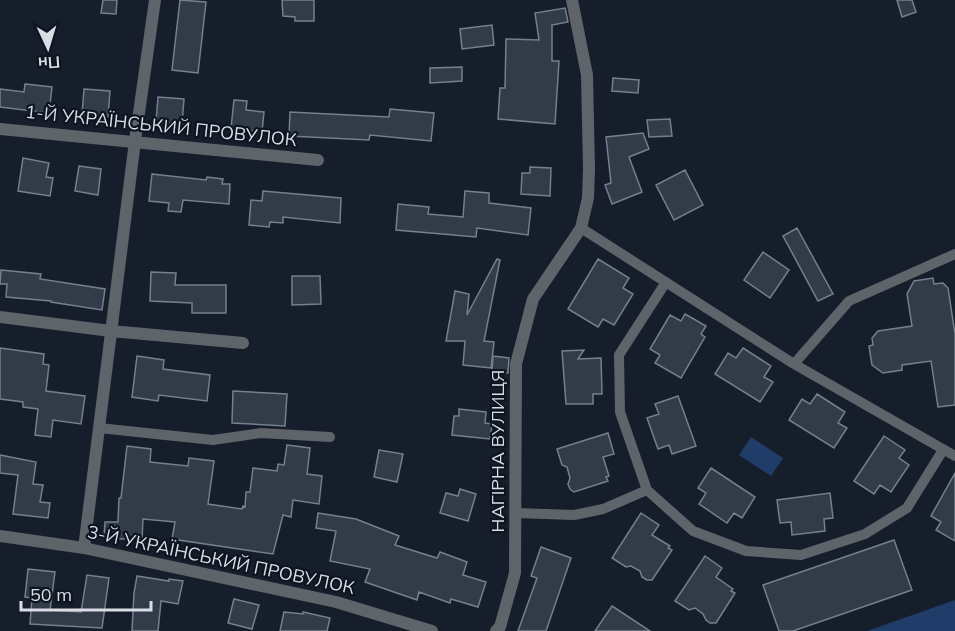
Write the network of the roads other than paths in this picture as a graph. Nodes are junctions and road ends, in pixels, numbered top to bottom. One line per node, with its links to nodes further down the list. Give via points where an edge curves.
1 (155, 0): 4 (street)
2 (572, 0): 6 (street, НАГІРНА ВУЛИЦЯ, via 587,75 588,198)
3 (0, 129): 4 (street, 1-Й УКРАЇНСЬКИЙ ПРОВУЛОК)
4 (135, 141): 5 (street, 1-Й УКРАЇНСЬКИЙ ПРОВУЛОК); 10 (street)
5 (318, 160)
6 (581, 228): 8 (lane); 18 (street, НАГІРНА ВУЛИЦЯ, via 533,299 516,363)
7 (955, 254): 12 (lane, via 849,301)
8 (666, 282): 12 (lane); 17 (lane, via 619,355 620,412)
9 (0, 317): 10 (street)
10 (111, 331): 11 (street); 13 (street)
11 (243, 343)
12 (794, 364): 15 (lane)
13 (99, 428): 14 (lane, via 213,440 261,433); 20 (street)
14 (330, 437)
15 (943, 450): 16 (lane); 17 (lane, via 907,508 865,534 801,555 746,550 693,531)
16 (955, 456)
17 (647, 490): 18 (lane, via 603,509 574,515)
18 (515, 513): 22 (street, НАГІРНА ВУЛИЦЯ, via 516,573)
19 (0, 536): 20 (street, 3-Й УКРАЇНСЬКИЙ ПРОВУЛОК)
20 (84, 548): 21 (street, 3-Й УКРАЇНСЬКИЙ ПРОВУЛОК, via 336,602)
21 (432, 631)
22 (496, 631)

